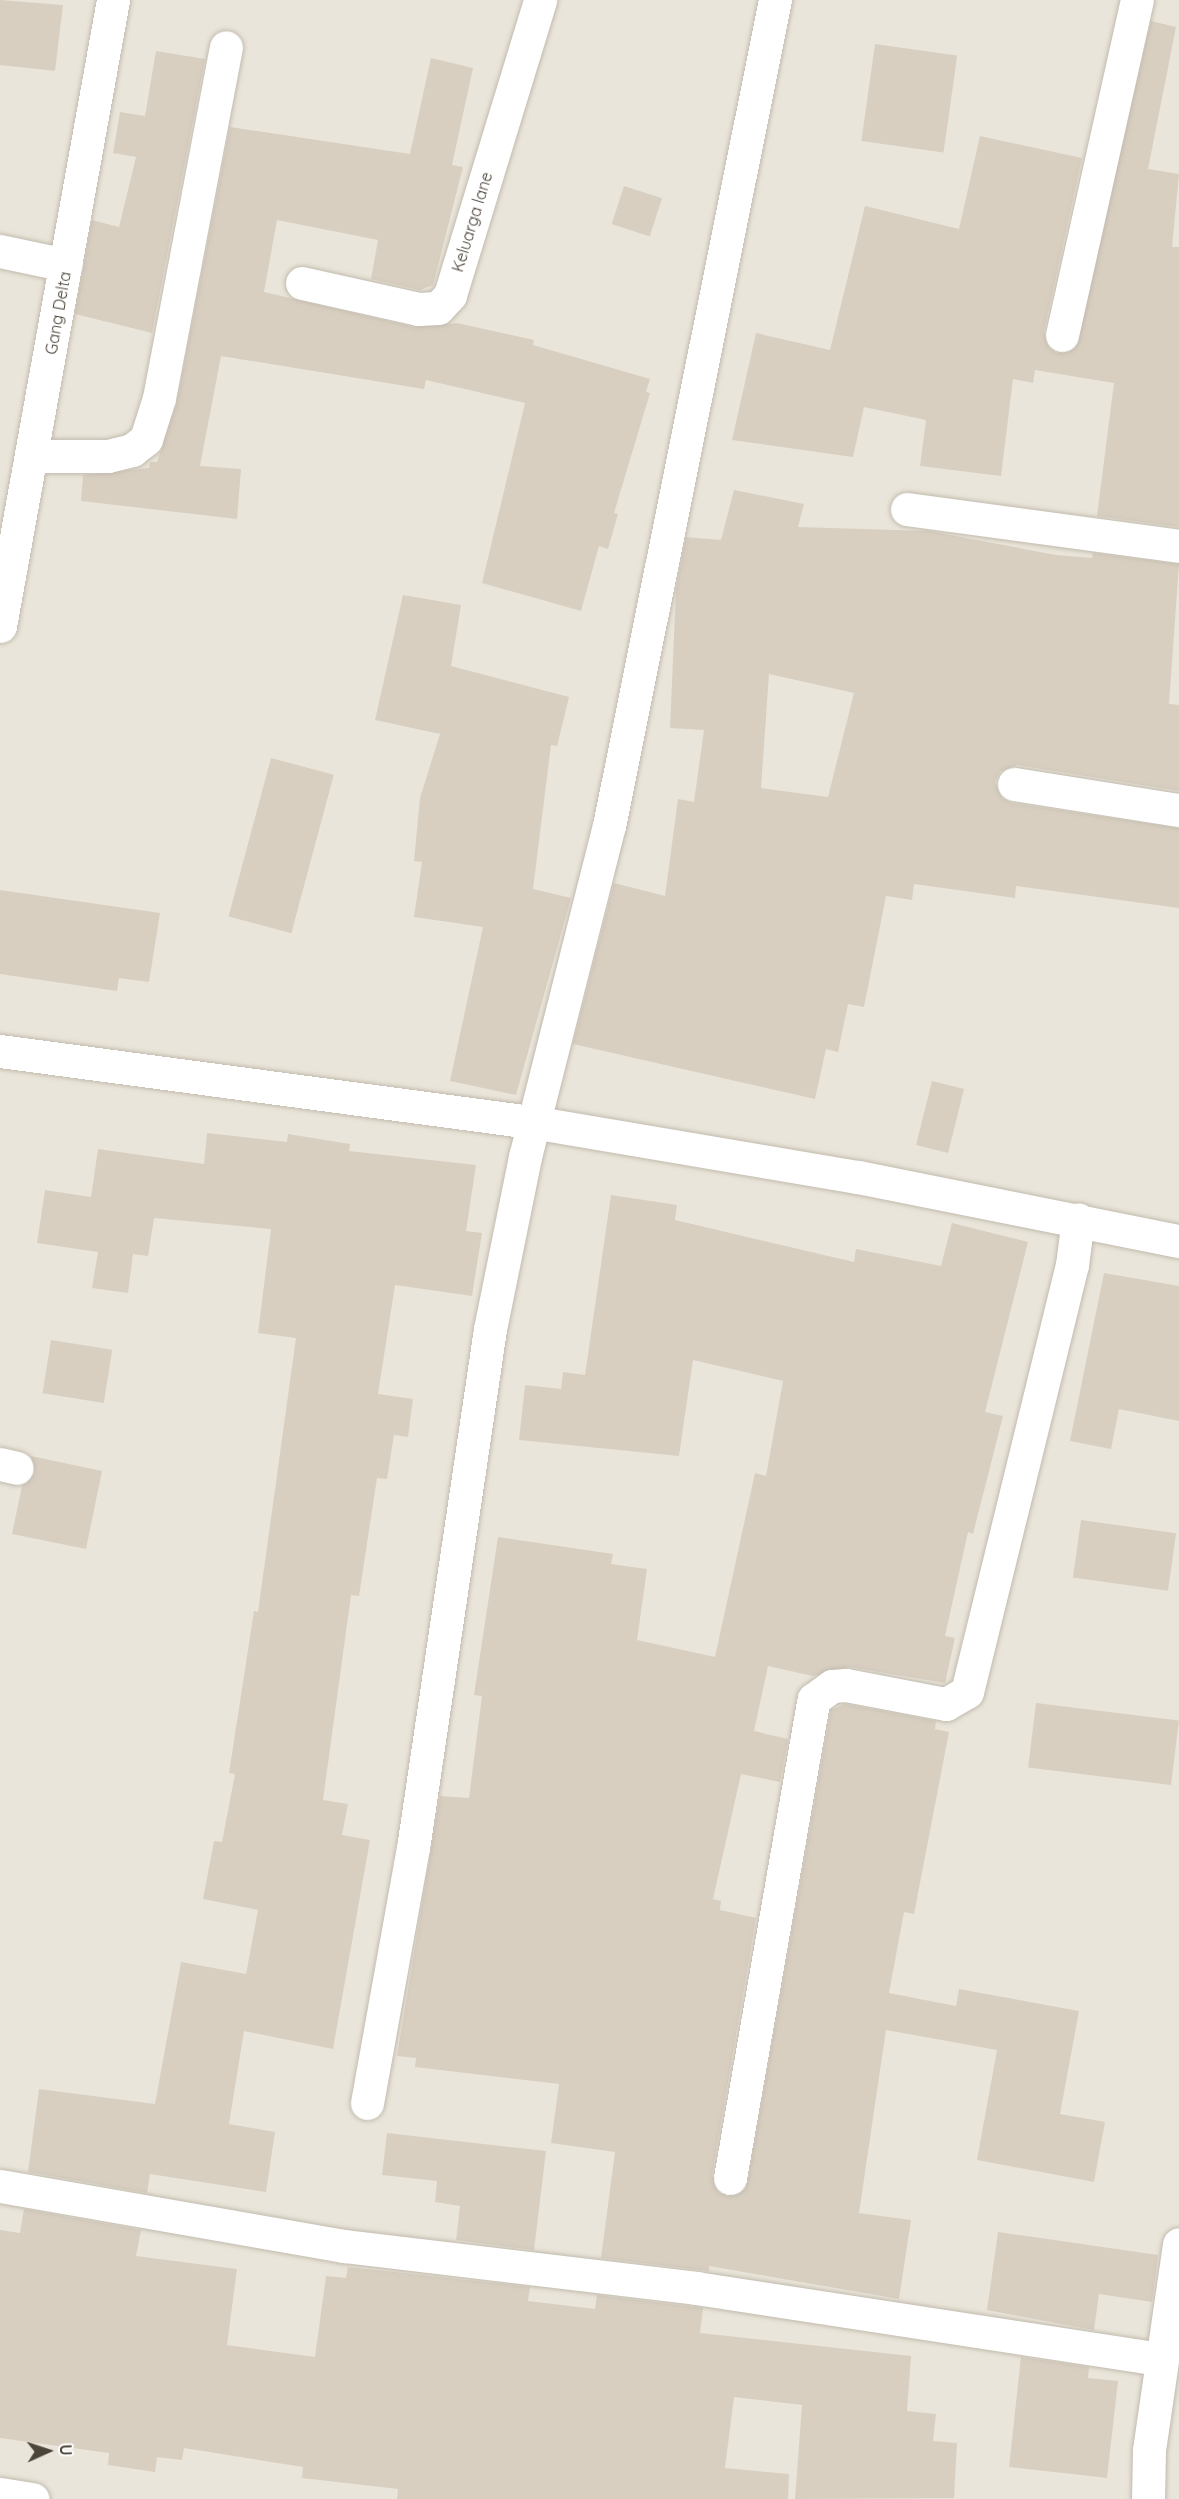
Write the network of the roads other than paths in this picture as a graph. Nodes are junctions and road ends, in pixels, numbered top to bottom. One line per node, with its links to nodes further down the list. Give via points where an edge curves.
1 (113, 0): 7 (street, Gang Delta)
2 (540, 0): 8 (street, Keluarga lane, via 450,295 438,308 418,309)
3 (775, 0): 17 (street, via 609,826)
4 (1137, 0): 9 (street)
5 (226, 47): 10 (street, via 159,398 146,439 132,450 108,456)
6 (0, 251): 7 (street)
7 (66, 265): 10 (street, Gang Delta)
8 (302, 283)
9 (1062, 335)
10 (32, 456): 13 (street, Gang Delta)
11 (907, 509): 12 (street)
12 (1179, 546)
13 (0, 626)
14 (1014, 784): 15 (street)
15 (1179, 810)
16 (0, 1051): 17 (street)
17 (538, 1124): 18 (street); 20 (street, via 525,1157 490,1329 413,1848)
18 (1078, 1219): 19 (street); 21 (street, via 1072,1265 967,1692 946,1704 839,1686 814,1699)
19 (1179, 1240)
20 (367, 2103)
21 (730, 2178)
22 (0, 2186): 24 (street, via 345,2246 696,2288)
23 (1179, 2244): 24 (street)
24 (1161, 2360): 27 (street)
25 (0, 2494): 26 (street)
26 (33, 2499)
27 (1148, 2499)

